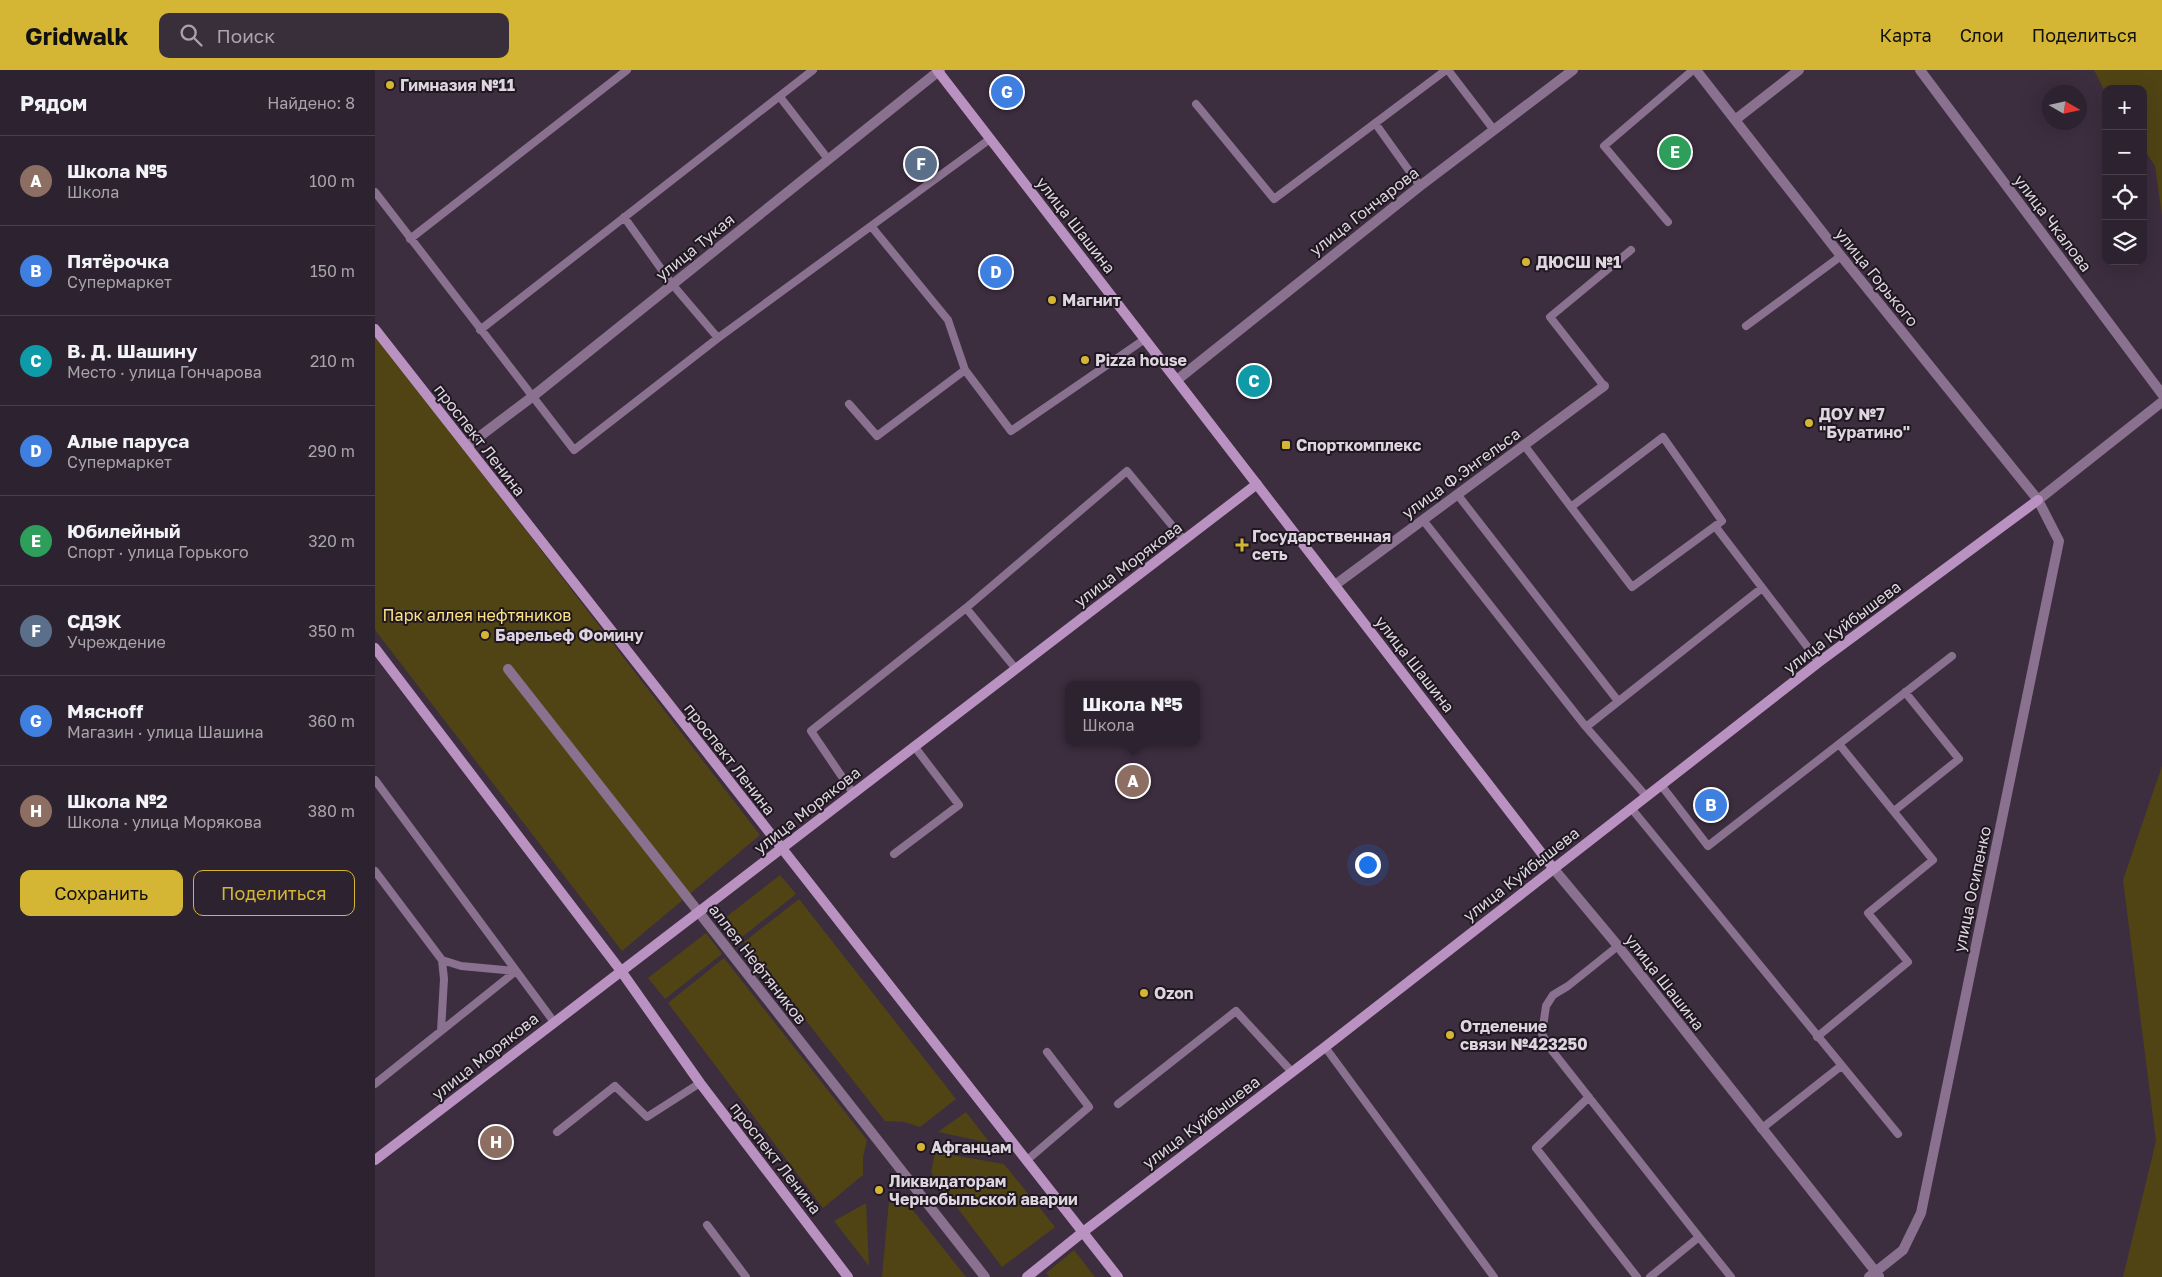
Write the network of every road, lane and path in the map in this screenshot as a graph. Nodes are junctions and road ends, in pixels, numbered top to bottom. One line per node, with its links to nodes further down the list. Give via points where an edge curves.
1 (627, 70): 21 (lane)
2 (813, 70): 9 (lane)
3 (1447, 70): 12 (lane); 13 (lane)
4 (1573, 70): 13 (street, улица Гончарова)
5 (1694, 70): 11 (street, улица Горького); 19 (lane, via 1604,146)
6 (1799, 70): 11 (street)
7 (1920, 70): 33 (street, улица Чкалова)
8 (939, 71): 14 (main road, улица Шашина); 15 (street, улица Тукая)
9 (780, 97): 15 (lane); 18 (lane)
10 (1196, 104): 12 (lane, via 1274,199)
11 (1735, 120): 23 (street, улица Горького)
12 (1375, 123): 16 (lane)
13 (1494, 130): 16 (street, улица Гончарова)
14 (990, 139): 20 (lane); 29 (main road, улица Шашина)
15 (828, 159): 24 (street, улица Тукая)
16 (1420, 186): 31 (street, улица Гончарова)
17 (375, 192): 21 (lane)
18 (624, 217): 24 (lane); 27 (lane)
19 (1668, 222)
20 (871, 226): 28 (lane); 30 (lane, via 947,320)
21 (410, 239): 27 (lane)
22 (1631, 250): 32 (lane, via 1550,317)
23 (1841, 256): 25 (lane); 41 (street, улица Горького)
24 (672, 284): 28 (lane); 34 (street, улица Тукая)
25 (1746, 326)
26 (375, 329): 38 (main road, проспект Ленина)
27 (480, 330): 34 (lane)
28 (718, 338): 34 (lane, via 575,450)
29 (1145, 339): 30 (lane, via 1011,431); 31 (main road, улица Шашина)
30 (965, 370): 36 (lane, via 877,436)
31 (1177, 380): 39 (main road, улица Шашина)
32 (1604, 386): 37 (street, улица Ф.Энгельса)
33 (2162, 394)
34 (532, 397): 38 (street, улица Тукая)
35 (2162, 402): 41 (street)
36 (849, 404)
37 (1524, 445): 40 (street, улица Ф.Энгельса); 42 (lane)
38 (467, 446): 65 (main road, проспект Ленина)
39 (1257, 484): 45 (main road, улица Морякова); 46 (main road, улица Шашина)
40 (1457, 494): 43 (street, улица Ф.Энгельса); 55 (lane)
41 (2038, 500): 51 (main road, улица Куйбышева); 93 (street, улица Осипенко, via 2059,541 1921,1214 1903,1250)
42 (1571, 507): 44 (lane, via 1632,587); 44 (lane, via 1663,436 1722,521)
43 (1423, 520): 46 (street, улица Ф.Энгельса); 56 (lane)
44 (1715, 526): 47 (lane)
45 (1184, 540): 48 (lane, via 1127,471); 53 (main road, улица Морякова)
46 (1335, 585): 67 (main road, улица Шашина)
47 (1761, 588): 51 (lane); 55 (lane)
48 (966, 608): 53 (lane); 61 (lane, via 811,731)
49 (375, 648): 73 (main road, проспект Ленина)
50 (1952, 656): 54 (lane)
51 (1819, 662): 60 (main road, улица Куйбышева)
52 (508, 669): 69 (street, аллея Нефтяников)
53 (1016, 669): 58 (main road, улица Морякова)
54 (1905, 692): 57 (lane); 64 (lane, via 1959,759)
55 (1618, 702): 56 (lane)
56 (1586, 727): 62 (lane)
57 (1839, 744): 60 (lane, via 1708,846); 64 (lane)
58 (914, 746): 61 (main road, улица Морякова); 66 (lane, via 959,805)
59 (375, 780): 72 (lane)
60 (1661, 785): 62 (main road, улица Куйбышева)
61 (853, 793): 65 (main road, улица Морякова)
62 (1646, 796): 63 (main road, улица Куйбышева)
63 (1631, 808): 67 (main road, улица Куйбышева); 76 (lane)
64 (1894, 811): 76 (lane, via 1933,860 1868,913 1908,962)
65 (781, 849): 69 (main road, улица Морякова); 89 (main road, проспект Ленина)
66 (894, 854)
67 (1553, 868): 70 (street, улица Шашина); 77 (main road, улица Куйбышева)
68 (375, 871): 71 (lane)
69 (698, 912): 73 (main road, улица Морякова); 96 (street, аллея Нефтяников)
70 (1618, 946): 83 (lane, via 1553,995 1545,1006 1542,1034); 85 (street, улица Шашина)
71 (441, 960): 72 (lane, via 461,966); 75 (lane, via 444,979)
72 (516, 971): 74 (lane); 75 (lane)
73 (621, 971): 74 (main road, улица Морякова); 81 (main road, проспект Ленина)
74 (554, 1022): 88 (main road, улица Морякова)
75 (441, 1031): 82 (lane)
76 (1817, 1036): 79 (lane)
77 (1325, 1047): 80 (main road, улица Куйбышева); 99 (lane)
78 (1047, 1052): 89 (lane, via 1089,1107)
79 (1841, 1066): 85 (lane); 87 (lane)
80 (1292, 1072): 84 (lane, via 1236,1012); 91 (main road, улица Куйбышева)
81 (700, 1083): 86 (lane, via 647,1117 615,1086); 95 (main road, проспект Ленина)
82 (375, 1084)
83 (1589, 1097): 92 (lane); 100 (lane, via 1536,1148)
84 (1118, 1104)
85 (1761, 1129): 93 (street, улица Шашина)
86 (557, 1132)
87 (1898, 1134)
88 (375, 1160)
89 (1026, 1161): 91 (main road, проспект Ленина)
90 (707, 1225): 94 (lane)
91 (1083, 1232): 97 (main road, улица Куйбышева); 98 (main road, проспект Ленина)
92 (1699, 1237): 101 (lane); 102 (lane)
93 (1875, 1275)
94 (746, 1277)
95 (848, 1277)
96 (985, 1277)
97 (1027, 1277)
98 (1118, 1277)
99 (1494, 1277)
100 (1637, 1277)
101 (1650, 1277)
102 (1731, 1277)

